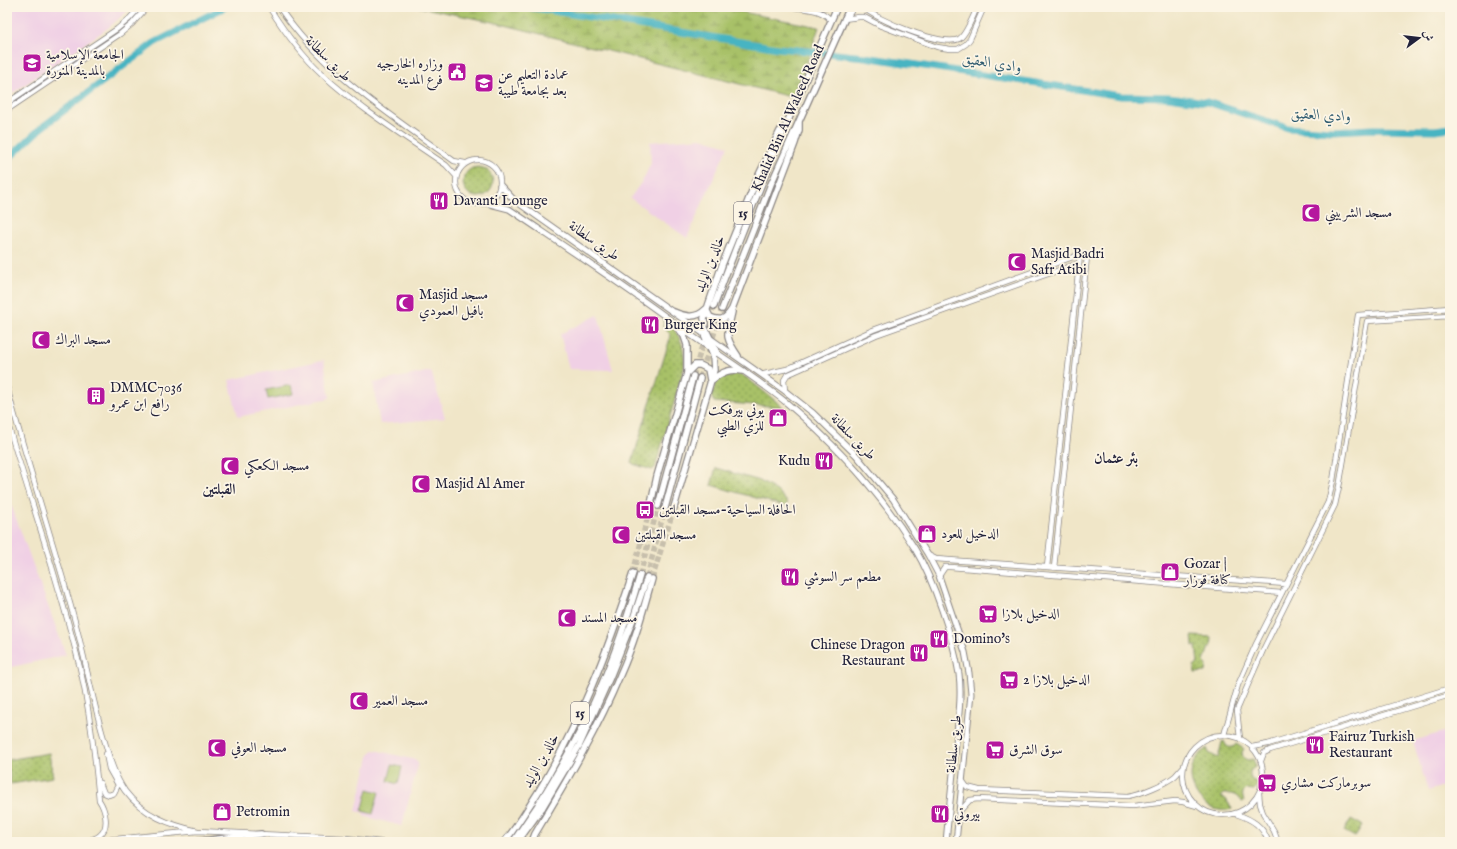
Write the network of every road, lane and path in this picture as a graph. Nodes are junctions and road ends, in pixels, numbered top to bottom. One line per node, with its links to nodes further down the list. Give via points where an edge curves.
1 (140, 7): 17 (main road, via 117,29)
2 (147, 7): 18 (main road, via 120,34)
3 (269, 7): 22 (main road, طريق سلطانة, via 296,45 321,73 347,95 446,165)
4 (794, 7): 14 (main road, via 827,14)
5 (823, 7): 6 (main road)
6 (835, 7): 14 (highway)
7 (850, 7): 15 (highway)
8 (854, 7): 15 (main road)
9 (863, 7): 13 (main road)
10 (977, 7): 13 (main road, via 962,37 957,40 930,37)
11 (984, 7): 16 (main road, via 970,38 958,49 937,47)
12 (280, 9): 21 (main road, طريق سلطانة, via 306,42 354,88 454,160)
13 (885, 21): 16 (main road)
14 (831, 22): 19 (highway, Khalid Bin Al Waleed Road)
15 (844, 22): 16 (main road, via 864,17); 20 (highway, Khalid Bin Al Waleed Road)
16 (882, 27)
17 (7, 103)
18 (7, 110)
19 (788, 120): 27 (highway, Khalid Bin Al Waleed Road); 28 (highway, خالد بن الوليد / 15, via 783,125 756,181)
20 (799, 122): 30 (highway, Khalid Bin Al Waleed Road, via 756,219); 31 (highway, 15, via 800,130)
21 (465, 163): 22 (main road); 23 (main road, via 482,160 490,163 498,172)
22 (456, 176): 24 (main road, via 456,185 464,200 478,204)
23 (500, 185): 24 (main road, via 498,193); 32 (main road, طريق سلطانة, via 514,200)
24 (486, 203): 34 (main road, طريق سلطانة, via 509,209 521,216)
25 (1080, 254): 26 (main road); 42 (main road, via 873,330 787,369); 55 (main road, via 1084,253 1087,257)
26 (1079, 263): 47 (main road, via 876,335 787,375 784,380); 54 (main road)
27 (714, 306)
28 (707, 308): 31 (highway, via 710,317 720,320 726,318); 32 (highway, via 693,316); 36 (highway, خالد بن الوليد / 15, via 703,320)
29 (1450, 308): 60 (main road, via 1358,315 1329,498)
30 (722, 309)
31 (732, 310): 39 (highway, via 727,338)
32 (674, 312): 35 (main road, طريق سلطانة)
33 (1450, 316): 67 (main road, via 1366,321 1335,505 1264,648 1237,710)
34 (676, 325): 37 (main road, طريق سلطانة); 41 (highway, via 687,345)
35 (703, 332): 36 (main road, طريق سلطانة); 37 (highway)
36 (709, 336): 38 (highway, خالد بن الوليد / 15); 39 (main road, طريق سلطانة)
37 (709, 347): 38 (main road, طريق سلطانة); 45 (highway, via 714,364)
38 (717, 353): 40 (main road, طريق سلطانة)
39 (738, 356): 42 (main road, طريق سلطانة)
40 (743, 371): 45 (highway, via 724,371); 90 (main road, طريق سلطانة, via 788,404 848,461 885,505 915,549 926,572 941,607 955,655 961,694)
41 (686, 373): 45 (highway, via 695,365 700,365 706,367); 49 (highway)
42 (764, 374): 47 (main road, طريق سلطانة)
43 (693, 376): 50 (highway)
44 (700, 378): 51 (highway)
45 (711, 381): 52 (highway)
46 (7, 387): 65 (main road, via 74,615)
47 (785, 391): 53 (main road, طريق سلطانة, via 813,413 856,455 893,499)
48 (7, 421): 68 (main road, via 68,621)
49 (651, 504)
50 (658, 506)
51 (665, 508)
52 (673, 511)
53 (928, 555): 54 (main road, via 936,559); 58 (main road, طريق سلطانة)
54 (1047, 567): 55 (main road)
55 (1054, 568): 59 (main road)
56 (633, 573): 78 (highway, خالد بن الوليد / 15, via 616,625 576,722 543,784)
57 (640, 575): 74 (highway, via 622,632 597,694)
58 (938, 576): 61 (main road, via 945,567 950,567); 72 (main road, طريق سلطانة, via 965,652 969,673 971,694)
59 (1215, 579): 60 (main road); 61 (main road)
60 (1286, 584): 62 (main road)
61 (1214, 587): 62 (main road)
62 (1282, 593): 66 (main road, via 1238,685)
63 (1450, 688): 69 (main road)
64 (1450, 695): 70 (main road, via 1270,750 1264,753)
65 (102, 730): 68 (main road, via 109,769 118,785 114,793 109,795 104,793 101,786); 79 (main road, via 112,765 130,797 159,820)
66 (1224, 735): 67 (main road); 71 (main road, via 1209,738 1196,746)
67 (1240, 739): 69 (main road)
68 (95, 747): 82 (main road, via 100,800 106,816 104,829 100,835)
69 (1252, 747): 70 (main road)
70 (1261, 761): 73 (main road, via 1263,780)
71 (1185, 765): 72 (main road, via 1169,780 1142,793 1128,796 979,790 967,787); 75 (main road, via 1185,788)
72 (962, 780): 76 (main road, طريق سلطانة)
73 (1259, 793): 77 (main road, via 1251,805); 93 (main road, via 1263,813)
74 (540, 806): 81 (highway, 15, via 579,746 650,578 637,630 614,688 596,728); 86 (highway, bridge); 87 (highway, bridge)
75 (1198, 806): 76 (main road, via 1175,801 1133,806 978,799 970,800); 77 (main road, via 1206,812 1220,816)
76 (959, 812): 91 (main road, طريق سلطانة)
77 (1236, 814): 92 (main road, via 1254,822 1267,836)
78 (516, 827): 85 (highway, خالد بن الوليد / 15); 88 (highway, 15, via 516,839)
79 (198, 831): 80 (main road); 82 (main road)
80 (261, 834): 83 (highway); 84 (main road)
81 (535, 834): 88 (highway, 15); 89 (highway, 15)
82 (86, 842)
83 (194, 842)
84 (381, 842)
85 (504, 842)
86 (513, 842)
87 (518, 842)
88 (522, 842)
89 (532, 842)
90 (946, 842)
91 (956, 842)
92 (1268, 842)
93 (1278, 842)

